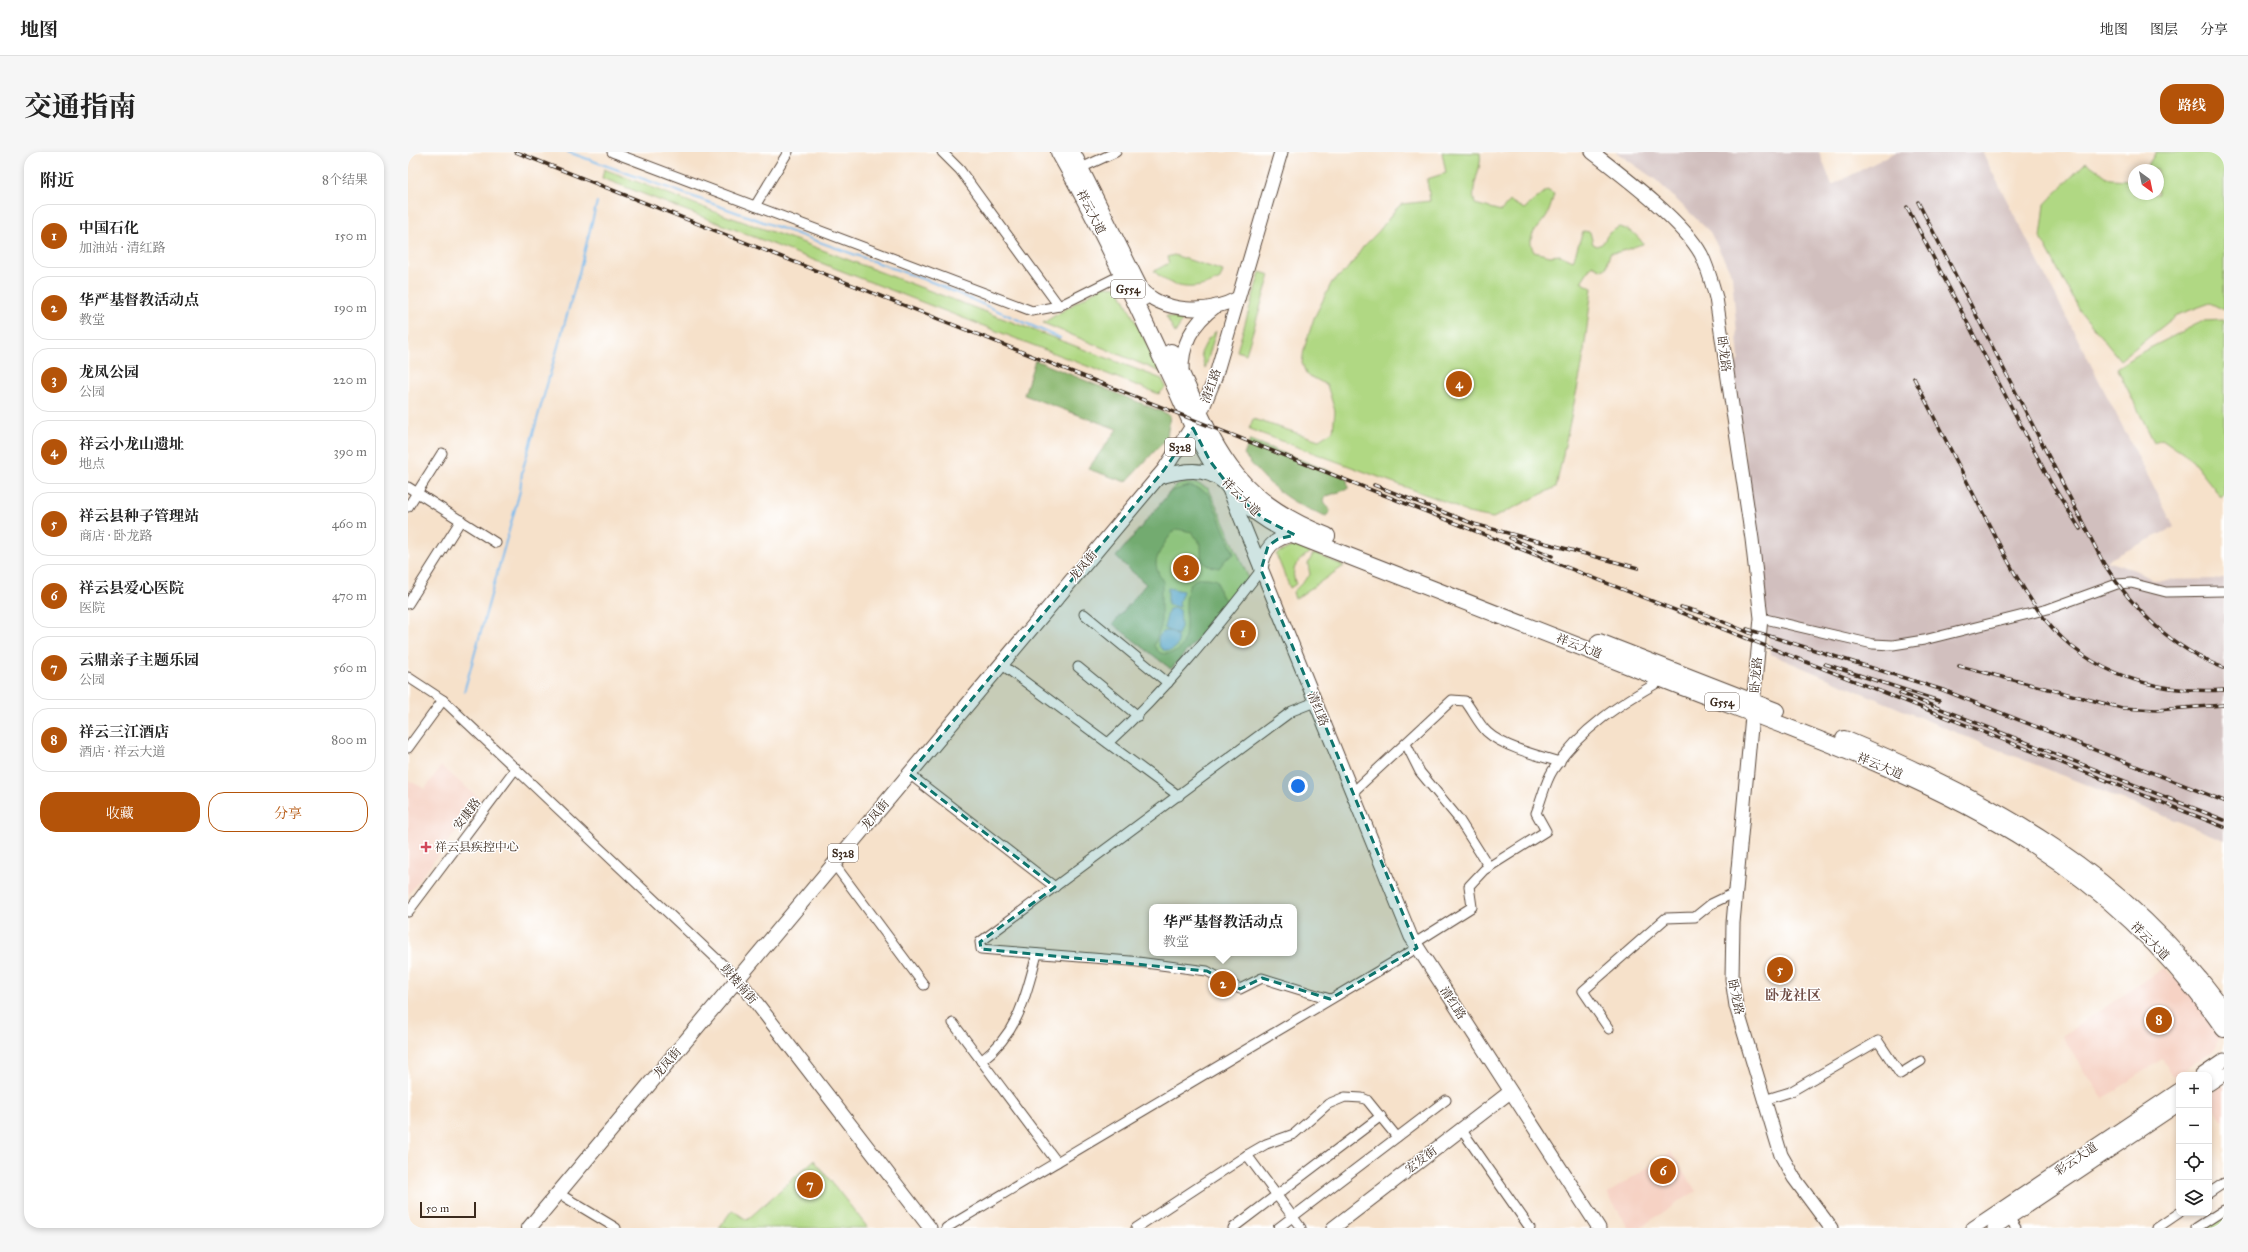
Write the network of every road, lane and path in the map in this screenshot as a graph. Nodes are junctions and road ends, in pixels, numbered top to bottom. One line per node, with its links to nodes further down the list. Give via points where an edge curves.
1 (612, 152): 10 (street)
2 (788, 152): 10 (street)
3 (942, 152): 15 (street, via 960,170)
4 (1059, 152): 11 (highway, 祥云大道 / G554)
5 (1072, 152): 9 (highway, 祥云大道 / G554)
6 (1116, 152): 9 (street)
7 (1281, 152): 13 (main road, 清红路)
8 (1592, 152): 31 (main road, 卧龙路, via 1670,218 1694,244 1707,268 1718,313 1752,539)
9 (1081, 168): 12 (highway, 祥云大道 / G554)
10 (755, 206): 15 (street, via 1032,312)
11 (1121, 275): 15 (street); 17 (highway, 祥云大道 / G554, via 1170,375)
12 (1139, 286): 14 (main road, via 1152,298 1169,306 1193,308); 16 (highway, 祥云大道 / G554)
13 (1238, 298): 14 (main road); 17 (main road, 清红路, via 1215,378)
14 (1216, 305): 16 (main road, via 1198,322 1187,338 1182,355)
15 (1059, 306)
16 (1182, 374): 17 (highway, 祥云大道 / G554)
17 (1196, 421): 19 (main road, 龙凤街 / S328); 20 (highway, 祥云大道 / G554, via 1208,456); 39 (highway, 祥云大道 / G554, via 1236,476 1255,496 1284,517)
18 (442, 453): 22 (street)
19 (1158, 477): 20 (main road, via 1198,470 1213,474); 32 (main road, 龙凤街 / S328)
20 (1226, 484): 25 (highway, 祥云大道 / G554, via 1264,519); 27 (main road, 清红路)
21 (408, 487): 22 (street)
22 (417, 493): 23 (street); 24 (street)
23 (408, 507)
24 (461, 520): 26 (street); 29 (street)
25 (1295, 535): 27 (main road, via 1270,544 1263,555); 35 (highway, 祥云大道 / G554)
26 (496, 543)
27 (1261, 570): 36 (street); 38 (main road, 清红路)
28 (2224, 591): 31 (street, via 2166,592 2131,583 2117,584 2048,609 1924,640 1893,645 1873,644)
29 (408, 604)
30 (1084, 614): 36 (street)
31 (1761, 618): 39 (main road, 卧龙路)
32 (1001, 664): 41 (street); 46 (main road, 龙凤街 / S328)
33 (1078, 667): 40 (street)
34 (408, 677): 37 (street, 鼓楼南街)
35 (1664, 680): 39 (highway, 祥云大道 / G554); 44 (street, via 1608,712 1581,736)
36 (1168, 683): 40 (street)
37 (443, 700): 43 (street); 45 (street, 鼓楼南街)
38 (1315, 702): 47 (main road, 清红路); 48 (street, via 1292,711)
39 (1753, 708): 52 (main road, 卧龙路); 59 (highway, 祥云大道 / G554, via 1877,752 2001,812 2037,834 2090,872 2137,912 2192,968); 62 (highway, 祥云大道 / G554, via 1925,786 2043,851 2088,885 2145,935 2187,980)
40 (1138, 716): 41 (street)
41 (1108, 743): 48 (street)
42 (1406, 744): 44 (street, via 1452,700 1460,699 1488,732 1504,742); 47 (street); 50 (street, via 1420,772 1458,818)
43 (408, 748)
44 (1560, 762): 50 (street, via 1552,771 1536,813 1546,831)
45 (516, 768): 53 (street, 安康路); 56 (street, 鼓楼南街)
46 (909, 774): 49 (main road, 龙凤街 / S328); 51 (street)
47 (1352, 793): 54 (main road, 清红路)
48 (1179, 796): 51 (street)
49 (834, 864): 56 (main road, 龙凤街 / S328); 57 (street)
50 (1489, 867): 54 (street, via 1469,886 1472,907)
51 (1055, 887): 55 (street, via 980,942 981,949)
52 (1736, 892): 61 (street, via 1711,904 1695,916 1666,918 1583,991); 72 (main road, 卧龙路, via 1731,961 1733,994)
53 (408, 912)
54 (1416, 945): 58 (street); 69 (main road, 清红路)
55 (1037, 954): 58 (street, via 1207,971 1240,989 1262,978); 65 (street, via 1020,1013 1007,1038)
56 (738, 979): 81 (main road, 龙凤街 / S328); 89 (main road, 鼓楼南街)
57 (924, 985)
58 (1330, 999): 78 (street)
59 (2224, 1010)
60 (953, 1023): 65 (street)
61 (1609, 1029)
62 (2224, 1029)
63 (2224, 1060): 66 (main road)
64 (1921, 1061): 72 (street, via 1900,1074 1878,1041 1790,1092)
65 (981, 1062): 78 (street)
66 (2206, 1072)
67 (2224, 1074): 68 (main road)
68 (2212, 1082)
69 (1510, 1092): 75 (main road, 宏发街); 97 (main road, 清红路)
70 (2176, 1092): 99 (main road, 彩云大道)
71 (1446, 1100): 76 (street)
72 (1764, 1100): 98 (main road, 卧龙路, via 1786,1164)
73 (2176, 1106): 86 (main road, 彩云大道)
74 (1381, 1116): 76 (street); 77 (street, via 1372,1104 1362,1098 1340,1098 1328,1104 1294,1134 1266,1144); 82 (street)
75 (1461, 1130): 95 (main road, 宏发街); 96 (street)
76 (1397, 1137): 85 (street)
77 (1247, 1155): 82 (street); 91 (street)
78 (1056, 1162): 90 (street)
79 (2224, 1183): 80 (street)
80 (2212, 1191)
81 (558, 1193): 87 (main road, 龙凤街 / S328); 88 (street)
82 (1277, 1195): 85 (street); 92 (street)
83 (2224, 1210): 102 (street)
84 (2176, 1215): 101 (street)
85 (1293, 1217): 93 (street); 94 (street)
86 (2012, 1223): 100 (main road, 彩云大道)
87 (529, 1228)
88 (616, 1228)
89 (930, 1228)
90 (946, 1228)
91 (1136, 1228)
92 (1233, 1228)
93 (1278, 1228)
94 (1301, 1228)
95 (1332, 1228)
96 (1530, 1228)
97 (1599, 1228)
98 (1832, 1228)
99 (1973, 1228)
100 (1994, 1228)
101 (2157, 1228)
102 (2196, 1228)

